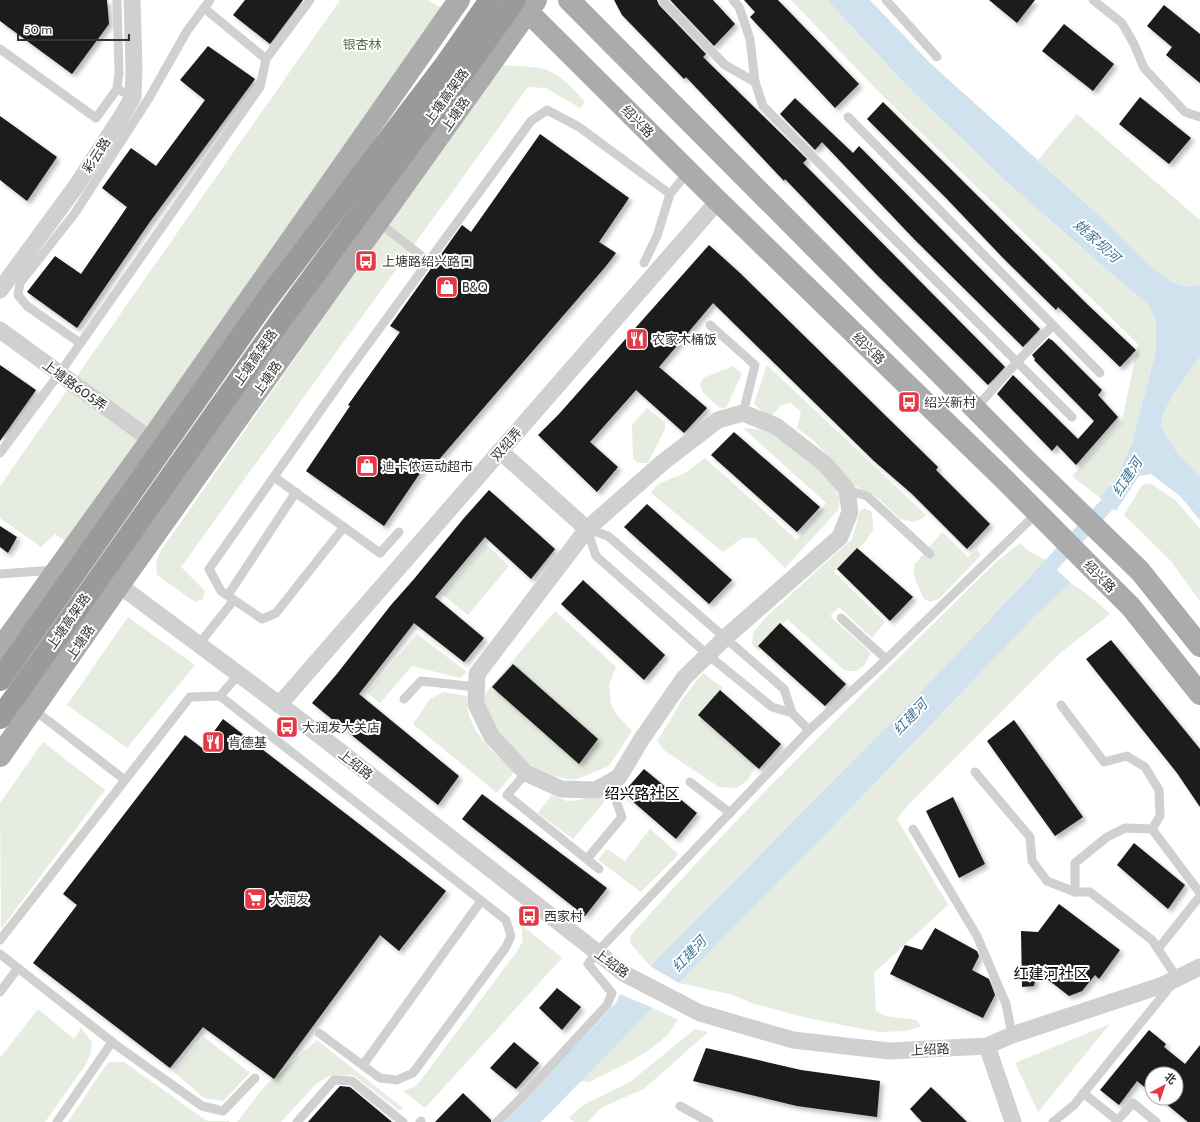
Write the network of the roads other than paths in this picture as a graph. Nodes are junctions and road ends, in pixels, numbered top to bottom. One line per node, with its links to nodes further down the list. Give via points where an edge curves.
1 (117, 0): 18 (lane)
2 (132, 0): 19 (street, 彩云路, via 134,67)
3 (210, 0): 13 (lane)
4 (310, 0): 16 (lane)
5 (459, 0): 40 (main road)
6 (490, 0): 63 (highway, 上塘高架路, via 265,302)
7 (569, 0): 37 (main road)
8 (733, 0): 17 (lane, via 739,7 750,39)
9 (886, 0): 15 (lane)
10 (1093, 0): 20 (lane, via 1122,23 1144,68 1185,112)
11 (663, 1): 17 (lane, via 725,65)
12 (524, 3): 22 (main road, 绍兴路); 26 (main road, 上塘路); 72 (highway, 上塘高架路, via 460,77 279,322)
13 (204, 8): 16 (lane); 19 (lane)
14 (0, 49): 18 (lane, via 96,118)
15 (937, 57)
16 (266, 59): 33 (lane, via 260,87)
17 (755, 82): 34 (lane, via 763,106)
18 (118, 89): 19 (lane)
19 (139, 101): 25 (street, 彩云路, via 120,119 90,165)
20 (1200, 116)
21 (848, 117): 31 (lane)
22 (688, 172): 23 (lane); 24 (main road, 绍兴路)
23 (670, 194): 27 (lane, via 579,127 547,110 531,121); 28 (lane, via 657,236)
24 (718, 201): 41 (street, 双绍弄); 46 (main road, 绍兴路)
25 (65, 214): 29 (street, 彩云路); 33 (lane, via 20,283 18,295 27,306)
26 (378, 222): 27 (lane); 53 (main road, 上塘路)
27 (428, 261): 43 (lane)
28 (644, 263)
29 (0, 290)
30 (710, 325): 38 (lane, via 755,365)
31 (1053, 325): 34 (lane); 35 (lane)
32 (0, 330): 36 (street, 上塘路605弄)
33 (80, 343): 36 (lane)
34 (1017, 362): 37 (lane); 39 (lane)
35 (1100, 373)
36 (59, 374): 40 (street, 上塘路605弄); 42 (lane)
37 (976, 409): 58 (main road, via 1140,571)
38 (743, 413): 44 (street, via 776,426 826,465); 48 (street, via 718,420 662,463)
39 (1072, 417)
40 (151, 440): 51 (main road)
41 (500, 451): 48 (street); 68 (street, 双绍弄)
42 (0, 453)
43 (274, 477): 45 (lane); 54 (lane, via 209,569 221,591)
44 (847, 490): 50 (lane, via 867,496); 56 (street, via 850,512 840,537)
45 (296, 492): 47 (lane); 54 (lane)
46 (1037, 513): 61 (lane); 65 (main road, 绍兴路, via 1131,607)
47 (344, 527): 49 (lane, via 380,553); 54 (lane, via 276,613 262,619)
48 (586, 529): 56 (lane, via 608,536); 60 (lane, via 596,556); 64 (street, via 477,674)
49 (399, 532)
50 (930, 554)
51 (57, 570): 52 (lane); 59 (main road)
52 (0, 574)
53 (119, 585): 57 (street, 上绍路); 70 (main road, 上塘路)
54 (231, 597): 57 (lane)
55 (841, 618): 61 (lane)
56 (726, 637): 60 (street); 71 (lane, via 784,689)
57 (199, 644): 62 (street, 上绍路)
58 (1200, 646)
59 (0, 649)
60 (708, 654): 71 (lane, via 772,707); 78 (street, via 684,678 619,777)
61 (886, 659): 73 (lane)
62 (239, 674): 66 (lane); 68 (street, 上绍路)
63 (0, 680)
64 (477, 687): 67 (lane, via 421,681); 76 (street, via 476,704 492,737)
65 (1200, 694)
66 (220, 696): 77 (lane, via 190,697); 87 (lane)
67 (404, 699)
68 (280, 705): 90 (street, 上绍路)
69 (1061, 705): 82 (lane, via 1104,762 1127,756 1145,767 1159,790 1160,816)
70 (33, 709): 74 (main road, 上塘路); 77 (lane)
71 (792, 713): 73 (lane)
72 (0, 718)
73 (809, 730): 80 (lane)
74 (0, 756)
75 (975, 772): 85 (lane, via 1030,836 1032,861 1047,881)
76 (526, 773): 78 (street, via 561,790 596,790); 83 (lane, via 507,796)
77 (125, 780): 88 (lane)
78 (614, 780): 83 (lane, via 614,795 622,817)
79 (690, 782): 80 (lane)
80 (730, 813): 90 (lane)
81 (912, 829): 97 (lane, via 977,936 1006,1004)
82 (1152, 829): 85 (lane, via 1125,828 1107,838 1075,863); 86 (lane)
83 (587, 859): 84 (lane)
84 (599, 869)
85 (1075, 892): 89 (lane, via 1090,892 1152,940)
86 (1200, 894): 89 (lane)
87 (482, 901): 100 (lane); 100 (lane, via 506,920 511,936 414,1073 397,1080 380,1078)
88 (0, 940)
89 (1158, 949): 94 (lane)
90 (597, 952): 99 (street, 上绍路, via 625,974 700,1012 793,1040 889,1051); 108 (lane, via 588,964 612,993 607,1006)
91 (0, 954): 93 (lane)
92 (1200, 967): 94 (street, 上绍路)
93 (18, 968): 95 (lane); 98 (lane)
94 (1177, 978): 97 (street, 上绍路); 102 (lane)
95 (0, 992)
96 (319, 1033): 100 (lane)
97 (1012, 1035): 99 (street, 上绍路)
98 (112, 1042): 101 (lane, via 202,1106 223,1111); 105 (lane)
99 (987, 1046): 110 (street)
100 (363, 1065)
101 (255, 1078)
102 (1083, 1093): 104 (lane); 111 (lane, via 1074,1105)
103 (680, 1106): 109 (lane)
104 (1117, 1121): 112 (lane, via 1133,1103)
105 (57, 1122)
106 (297, 1122): 107 (lane, via 334,1080 352,1081)
107 (403, 1122)
108 (497, 1122)
109 (710, 1122)
110 (1013, 1122)
111 (1053, 1122)
112 (1156, 1122)

